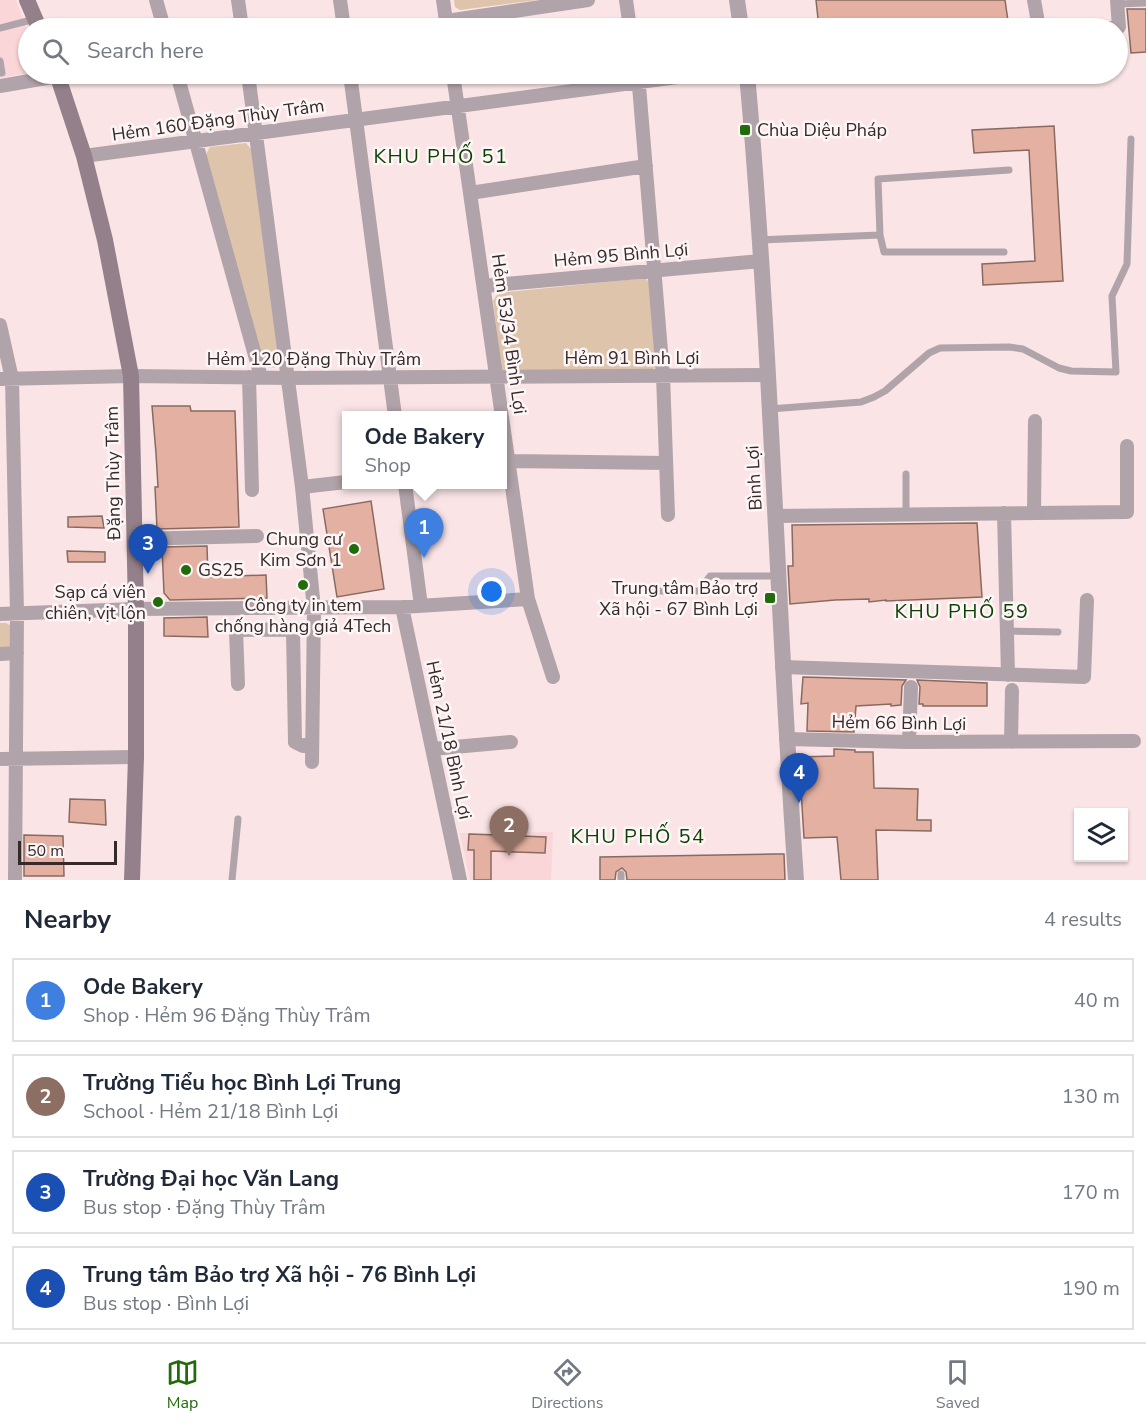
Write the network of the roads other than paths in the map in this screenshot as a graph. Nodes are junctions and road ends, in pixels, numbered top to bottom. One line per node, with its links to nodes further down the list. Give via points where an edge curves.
1 (27, 0): 12 (main road)
2 (156, 0): 13 (street)
3 (238, 0): 14 (street)
4 (340, 0): 15 (street)
5 (443, 0): 16 (street)
6 (588, 0): 17 (street)
7 (626, 0): 18 (street)
8 (737, 0): 19 (street)
9 (1034, 0): 20 (street)
10 (1117, 2): 11 (lane); 21 (street)
11 (1146, 3)
12 (34, 18)
13 (161, 18)
14 (241, 18)
15 (343, 18)
16 (445, 18)
17 (486, 18)
18 (629, 18)
19 (740, 18)
20 (1037, 18)
21 (1115, 18)
22 (18, 26): 23 (lane)
23 (0, 28)
24 (0, 61): 25 (lane)
25 (0, 73)
26 (18, 83): 35 (street)
27 (60, 84): 41 (main road, Đặng Thùy Trâm)
28 (180, 84): 40 (street)
29 (249, 84): 38 (street)
30 (351, 84): 37 (street)
31 (455, 84): 36 (street, Hẻm 53/34 Bình Lợi)
32 (600, 84): 36 (street, Hẻm 160 Đặng Thùy Trâm)
33 (639, 84): 42 (street)
34 (748, 84): 46 (street, Bình Lợi)
35 (0, 86)
36 (458, 106): 37 (street, Hẻm 160 Đặng Thùy Trâm); 44 (street, Hẻm 53/34 Bình Lợi)
37 (356, 120): 38 (street, Hẻm 160 Đặng Thùy Trâm); 57 (street)
38 (256, 133): 40 (street, Hẻm 160 Đặng Thùy Trâm); 58 (street)
39 (1131, 139): 60 (lane, via 1126,264 1112,296 1116,372 1071,371 1023,349 1009,347 940,348 885,391 861,402)
40 (195, 141): 41 (street, Hẻm 160 Đặng Thùy Trâm); 56 (street)
41 (84, 156): 54 (main road, Đặng Thùy Trâm)
42 (646, 166): 44 (street); 49 (street)
43 (1009, 171): 45 (lane, via 878,179)
44 (470, 193): 50 (street, Hẻm 53/34 Bình Lợi)
45 (880, 235): 46 (lane); 47 (lane, via 884,252)
46 (759, 240): 48 (street, Bình Lợi)
47 (1004, 252)
48 (761, 261): 49 (street, Hẻm 95 Bình Lợi); 53 (street, Bình Lợi)
49 (655, 270): 50 (street, Hẻm 95 Bình Lợi); 52 (street)
50 (484, 286): 55 (street, Hẻm 53/34 Bình Lợi)
51 (0, 325): 59 (street)
52 (663, 375): 53 (street, Hẻm 91 Bình Lợi); 55 (street, Hẻm 91 Bình Lợi); 67 (street)
53 (768, 375): 60 (street, Bình Lợi)
54 (131, 376): 56 (street, Hẻm 120 Đặng Thùy Trâm); 59 (street, Hẻm 120 Đặng Thùy Trâm); 83 (main road, Đặng Thùy Trâm)
55 (497, 376): 57 (street, Hẻm 120 Đặng Thùy Trâm); 62 (street, Hẻm 53/34 Bình Lợi)
56 (255, 377): 58 (street, Hẻm 120 Đặng Thùy Trâm); 74 (street)
57 (390, 377): 58 (street, Hẻm 120 Đặng Thùy Trâm); 61 (street)
58 (289, 378): 72 (street)
59 (6, 379): 70 (street)
60 (770, 409): 81 (street, Bình Lợi)
61 (395, 411)
62 (502, 411)
63 (1035, 421): 76 (street)
64 (507, 441): 66 (street, Hẻm 53/34 Bình Lợi)
65 (1127, 446): 76 (street, via 1127,512)
66 (510, 461): 67 (street); 86 (street, Hẻm 53/34 Bình Lợi)
67 (666, 463): 80 (street)
68 (906, 474): 78 (lane)
69 (0, 481): 70 (street)
70 (14, 481): 77 (street)
71 (342, 482): 72 (street)
72 (302, 487): 91 (street)
73 (406, 489): 88 (street)
74 (252, 490)
75 (1004, 513): 76 (street); 78 (street); 96 (street)
76 (1034, 513)
77 (15, 514): 79 (street); 92 (street)
78 (906, 514): 81 (street)
79 (0, 515)
80 (668, 515)
81 (775, 516): 84 (street, Bình Lợi)
82 (257, 536): 83 (street)
83 (134, 539): 90 (main road, Đặng Thùy Trâm)
84 (778, 576): 85 (lane, via 710,576 703,591); 100 (street, Bình Lợi)
85 (641, 591)
86 (528, 599): 88 (street); 102 (street, Hẻm 53/34 Bình Lợi)
87 (1087, 600): 101 (street, via 1084,677)
88 (421, 606): 89 (street)
89 (402, 607): 91 (street); 112 (street, Hẻm 21/18 Bình Lợi)
90 (136, 609): 91 (street); 92 (street); 113 (main road, Đặng Thùy Trâm)
91 (314, 609): 94 (street)
92 (17, 613): 93 (street); 98 (street)
93 (0, 614)
94 (314, 629): 95 (street); 111 (street)
95 (293, 630): 103 (street, via 236,630); 111 (street, via 295,742 303,746)
96 (1007, 632): 97 (lane); 101 (street)
97 (1058, 632)
98 (17, 653): 99 (street); 115 (street)
99 (0, 654)
100 (782, 667): 101 (street); 106 (street, Bình Lợi)
101 (1008, 675)
102 (553, 677)
103 (238, 684)
104 (911, 687): 109 (street)
105 (1012, 690): 110 (street)
106 (786, 739): 109 (street, Hẻm 66 Bình Lợi); 124 (street, Bình Lợi)
107 (1134, 741): 110 (street, Hẻm 66 Bình Lợi)
108 (511, 742): 112 (street)
109 (909, 742): 110 (street, Hẻm 66 Bình Lợi)
110 (1011, 742)
111 (312, 744): 116 (street)
112 (432, 749): 123 (street, Hẻm 21/18 Bình Lợi)
113 (136, 757): 115 (street); 121 (main road, Đặng Thùy Trâm)
114 (0, 759): 115 (street)
115 (16, 759): 119 (street)
116 (312, 762)
117 (238, 819): 122 (lane)
118 (0, 861): 119 (street)
119 (15, 862): 120 (street)
120 (15, 880)
121 (132, 880)
122 (232, 880)
123 (460, 880)
124 (796, 880)

